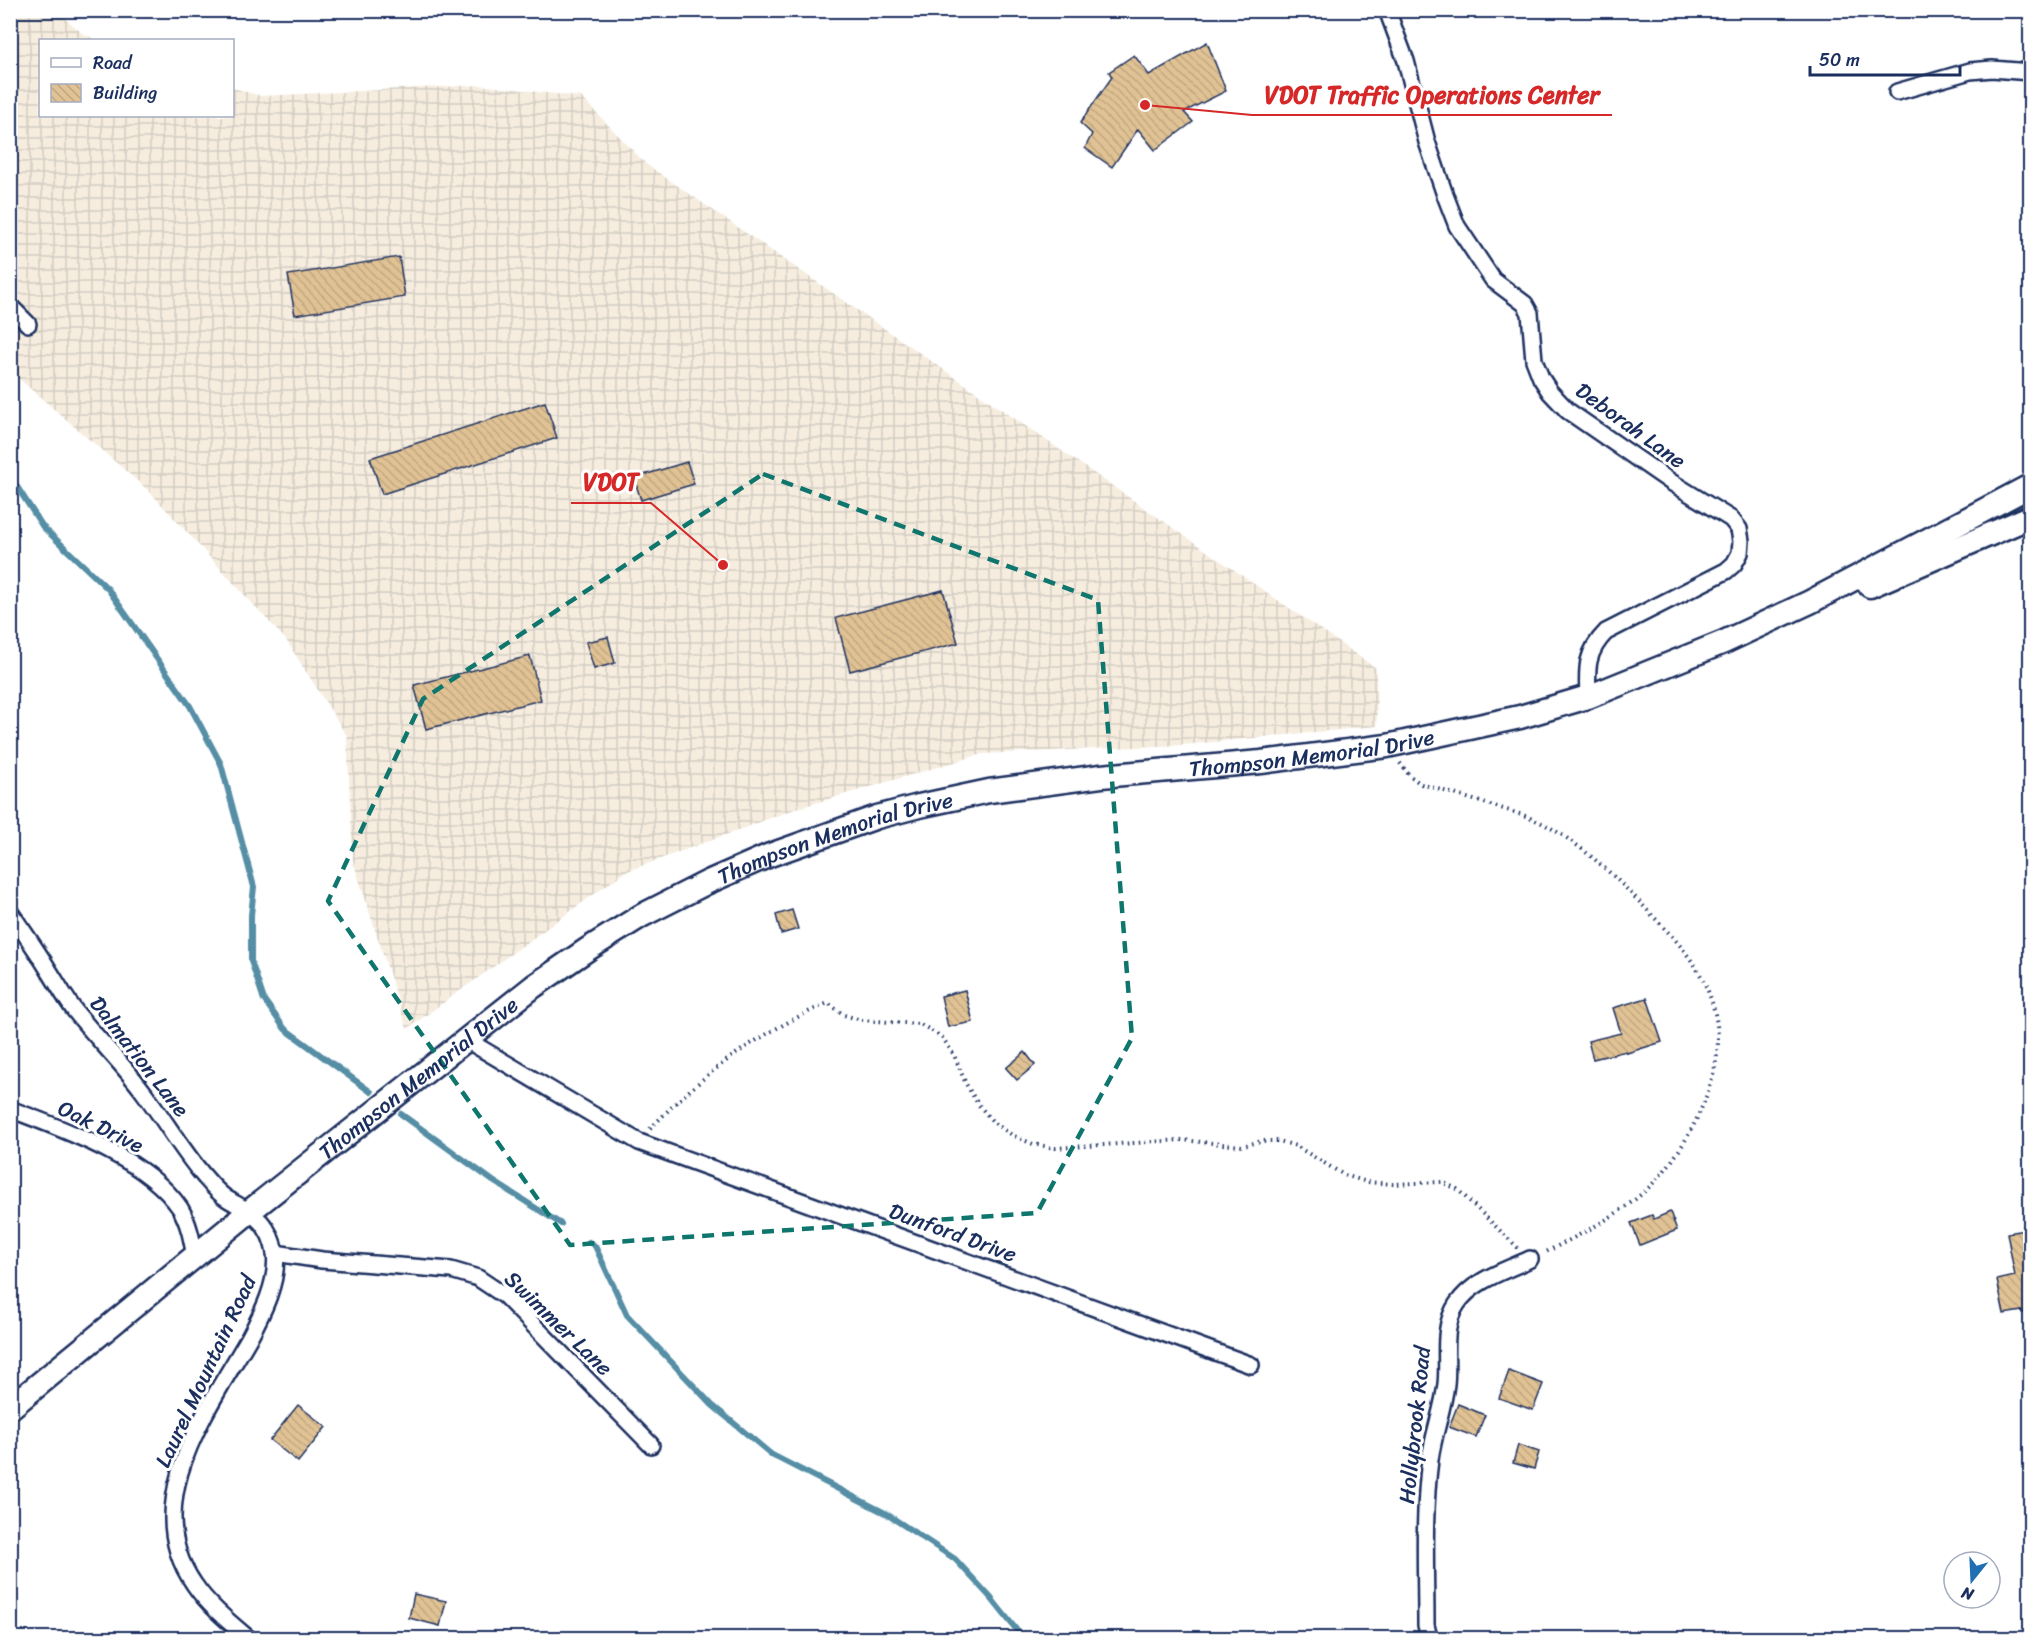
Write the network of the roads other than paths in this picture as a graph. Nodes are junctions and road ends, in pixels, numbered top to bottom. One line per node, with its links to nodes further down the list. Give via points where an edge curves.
1 (1387, 10): 9 (street, Deborah Lane, via 1457,226 1493,280 1525,304 1530,313 1534,360 1550,393 1568,411 1731,519 1739,529 1740,553 1734,564 1606,632 1598,640 1587,667)
2 (2031, 72): 3 (street, via 1970,71)
3 (1898, 92)
4 (10, 306): 5 (street)
5 (28, 324)
6 (2031, 486): 8 (main road, Thompson Memorial Drive)
7 (2031, 517): 8 (main road, Thompson Memorial Drive, via 1868,587)
8 (1810, 602): 9 (main road, Thompson Memorial Drive)
9 (1588, 697): 11 (main road, Thompson Memorial Drive, via 1520,717 1387,746 989,791 877,818 770,855 641,916 543,980)
10 (10, 912): 13 (street, Dalmation Lane, via 74,1010 145,1094 192,1162 214,1189)
11 (465, 1040): 13 (main road, Thompson Memorial Drive); 17 (street, Dunford Drive, via 639,1142)
12 (10, 1109): 15 (street, Oak Drive, via 119,1156 142,1171 181,1210)
13 (250, 1211): 14 (street, Laurel Mountain Road, via 270,1236); 15 (main road, Thompson Memorial Drive)
14 (275, 1253): 19 (street, Swimmer Lane, via 451,1270 487,1283 505,1296); 20 (street, Laurel Mountain Road, via 275,1270 266,1303 195,1432 174,1493 174,1531 183,1565 215,1609)
15 (195, 1257): 18 (main road, Thompson Memorial Drive)
16 (1530, 1259): 21 (street, Hollybrook Road, via 1478,1284 1456,1305 1450,1318 1446,1385 1427,1482)
17 (1251, 1365)
18 (10, 1408)
19 (651, 1445)
20 (248, 1638)
21 (1429, 1638)

